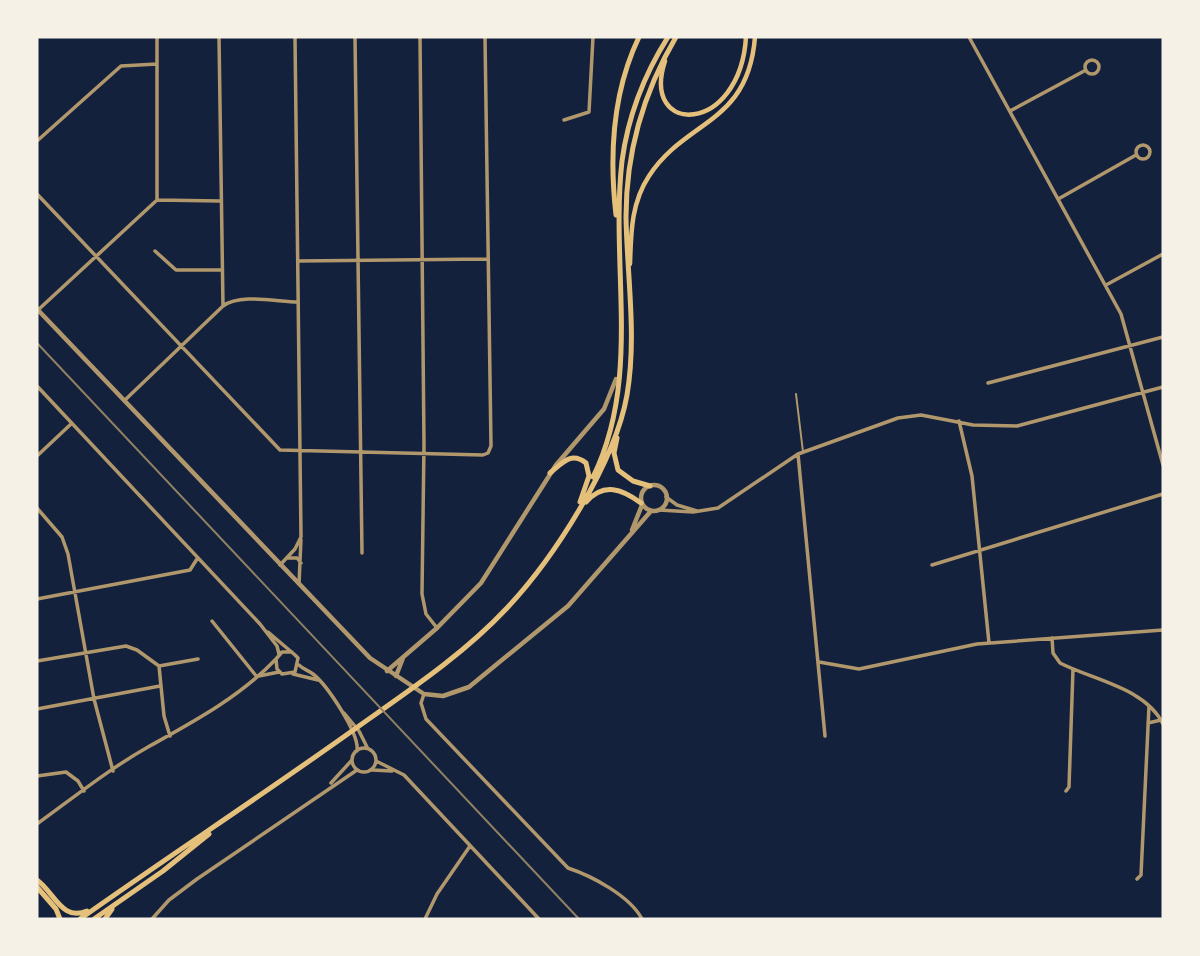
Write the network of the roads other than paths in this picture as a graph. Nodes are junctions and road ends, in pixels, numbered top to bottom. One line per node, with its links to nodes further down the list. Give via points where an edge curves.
1 (157, 37): 14 (street)
2 (219, 37): 23 (street)
3 (295, 37): 31 (street)
4 (355, 37): 30 (street)
5 (420, 37): 28 (street)
6 (485, 37): 29 (street)
7 (593, 37): 17 (street, via 589,112)
8 (639, 37): 24 (highway, via 625,68 615,117 613,189)
9 (668, 37): 24 (highway, via 642,85 628,130)
10 (676, 37): 11 (main road, via 662,71 661,91 674,110 690,115 710,110 726,97 740,73); 34 (highway, via 649,88 635,133 626,216)
11 (746, 37)
12 (755, 37): 34 (main road, via 745,78 726,108 673,150 647,179 634,210)
13 (970, 37): 16 (street)
14 (157, 64): 18 (street, via 121,66); 22 (street)
15 (1086, 71): 16 (street)
16 (1010, 111): 21 (street)
17 (564, 120)
18 (37, 141)
19 (1136, 155): 19 (street, via 1140,146 1149,149 1145,159); 21 (street)
20 (37, 194): 27 (street)
21 (1060, 198): 33 (street)
22 (157, 200): 23 (street); 27 (street)
23 (220, 201): 32 (street)
24 (620, 245): 41 (highway)
25 (155, 250): 32 (street, via 176,270)
26 (1163, 254): 33 (street)
27 (94, 256): 37 (street); 40 (street)
28 (422, 259): 29 (street); 30 (street); 53 (street)
29 (487, 259): 53 (street, via 491,446 488,453 471,455)
30 (358, 260): 31 (street); 51 (street)
31 (298, 261): 35 (street)
32 (221, 270): 36 (street)
33 (1106, 285): 39 (street, via 1121,314)
34 (630, 286): 48 (highway, via 631,355)
35 (298, 302): 36 (street, via 243,300); 52 (street)
36 (223, 306): 40 (street)
37 (37, 310): 47 (street)
38 (1163, 337): 39 (street)
39 (1129, 346): 42 (street); 45 (street)
40 (180, 348): 47 (street); 52 (street, via 279,450)
41 (621, 350): 57 (street, via 609,401); 66 (highway, via 616,408 607,442)
42 (988, 383)
43 (37, 386): 50 (street)
44 (1163, 387): 45 (street)
45 (1142, 393): 49 (street, via 1017,426 995,428); 56 (street)
46 (796, 394): 54 (lane)
47 (124, 402): 73 (street)
48 (621, 418): 58 (highway, via 614,453 618,470); 66 (highway, via 598,475)
49 (959, 421): 54 (street, via 921,415 898,418); 69 (street, via 972,476)
50 (72, 424): 55 (street); 72 (street)
51 (360, 450): 52 (street); 53 (street); 70 (street)
52 (300, 452): 68 (street)
53 (424, 453): 80 (street, via 423,606)
54 (801, 453): 65 (street, via 730,502); 91 (street)
55 (37, 456)
56 (1163, 465)
57 (550, 473): 66 (highway, via 572,457 588,467); 80 (street, via 481,583)
58 (650, 486): 60 (street, via 662,488); 61 (street, via 641,494)
59 (1163, 494): 69 (street)
60 (667, 497): 63 (street); 65 (street)
61 (642, 504): 64 (street); 66 (highway, via 624,491 604,489 594,493); 67 (street)
62 (37, 508): 77 (street, via 62,537)
63 (659, 510): 64 (street); 65 (street)
64 (651, 511): 67 (street)
65 (699, 511)
66 (573, 517): 124 (highway, via 508,607 461,651)
67 (632, 531): 102 (street, via 568,606 485,675 454,694)
68 (301, 537): 71 (street); 75 (street)
69 (980, 548): 74 (street); 84 (street)
70 (362, 553)
71 (287, 558): 73 (street); 75 (street, via 297,558)
72 (197, 559): 77 (street, via 190,570); 81 (street)
73 (280, 565): 76 (street)
74 (932, 565)
75 (302, 569): 76 (street)
76 (299, 585): 95 (street)
77 (75, 593): 78 (street); 85 (street)
78 (37, 599)
79 (212, 621): 99 (street)
80 (437, 628): 88 (street)
81 (265, 629): 86 (street); 87 (street)
82 (1163, 630): 83 (street)
83 (1052, 638): 84 (street); 94 (street, via 1056,658)
84 (989, 643): 91 (street, via 859,669)
85 (85, 652): 90 (street); 92 (street, via 130,647); 103 (street)
86 (292, 652): 87 (street); 93 (street)
87 (278, 656): 96 (street); 99 (street)
88 (403, 657): 95 (street); 98 (street)
89 (198, 659): 92 (street)
90 (37, 661)
91 (819, 662): 110 (street)
92 (159, 666): 101 (street)
93 (299, 666): 97 (street); 100 (street)
94 (1073, 669): 104 (street); 122 (street)
95 (387, 671): 98 (street)
96 (279, 672): 97 (street); 99 (street)
97 (292, 674): 100 (street)
98 (396, 676): 102 (street)
99 (257, 677): 109 (street)
100 (318, 680): 106 (street)
101 (160, 686): 103 (street); 109 (street)
102 (425, 694): 138 (street, via 421,704 426,719 568,868 622,898)
103 (94, 699): 105 (street); 117 (street)
104 (1149, 706): 107 (street); 108 (street)
105 (37, 709)
106 (342, 712): 111 (street); 112 (street, via 355,733)
107 (1162, 722): 108 (street)
108 (1148, 723): 126 (street, via 1141,875)
109 (171, 736): 117 (street)
110 (825, 736)
111 (368, 748): 112 (street); 114 (street)
112 (356, 751): 113 (street)
113 (352, 759): 115 (street); 120 (street)
114 (376, 761): 116 (street); 118 (street)
115 (357, 770): 116 (street); 120 (street)
116 (370, 770): 118 (street)
117 (113, 771): 121 (street)
118 (395, 771): 125 (street, via 404,775)
119 (37, 776): 121 (street, via 66,772)
120 (325, 789): 135 (street, via 169,900)
121 (84, 791): 123 (street)
122 (1066, 792)
123 (37, 824)
124 (218, 826): 129 (highway); 130 (highway)
125 (470, 846): 136 (street); 137 (street)
126 (1137, 879)
127 (37, 880): 129 (highway, via 70,914 85,913)
128 (37, 887): 131 (highway)
129 (111, 897): 132 (highway)
130 (122, 900): 133 (highway); 134 (highway)
131 (60, 919)
132 (80, 919)
133 (94, 919)
134 (105, 919)
135 (152, 919)
136 (425, 919)
137 (539, 919)
138 (642, 919)

